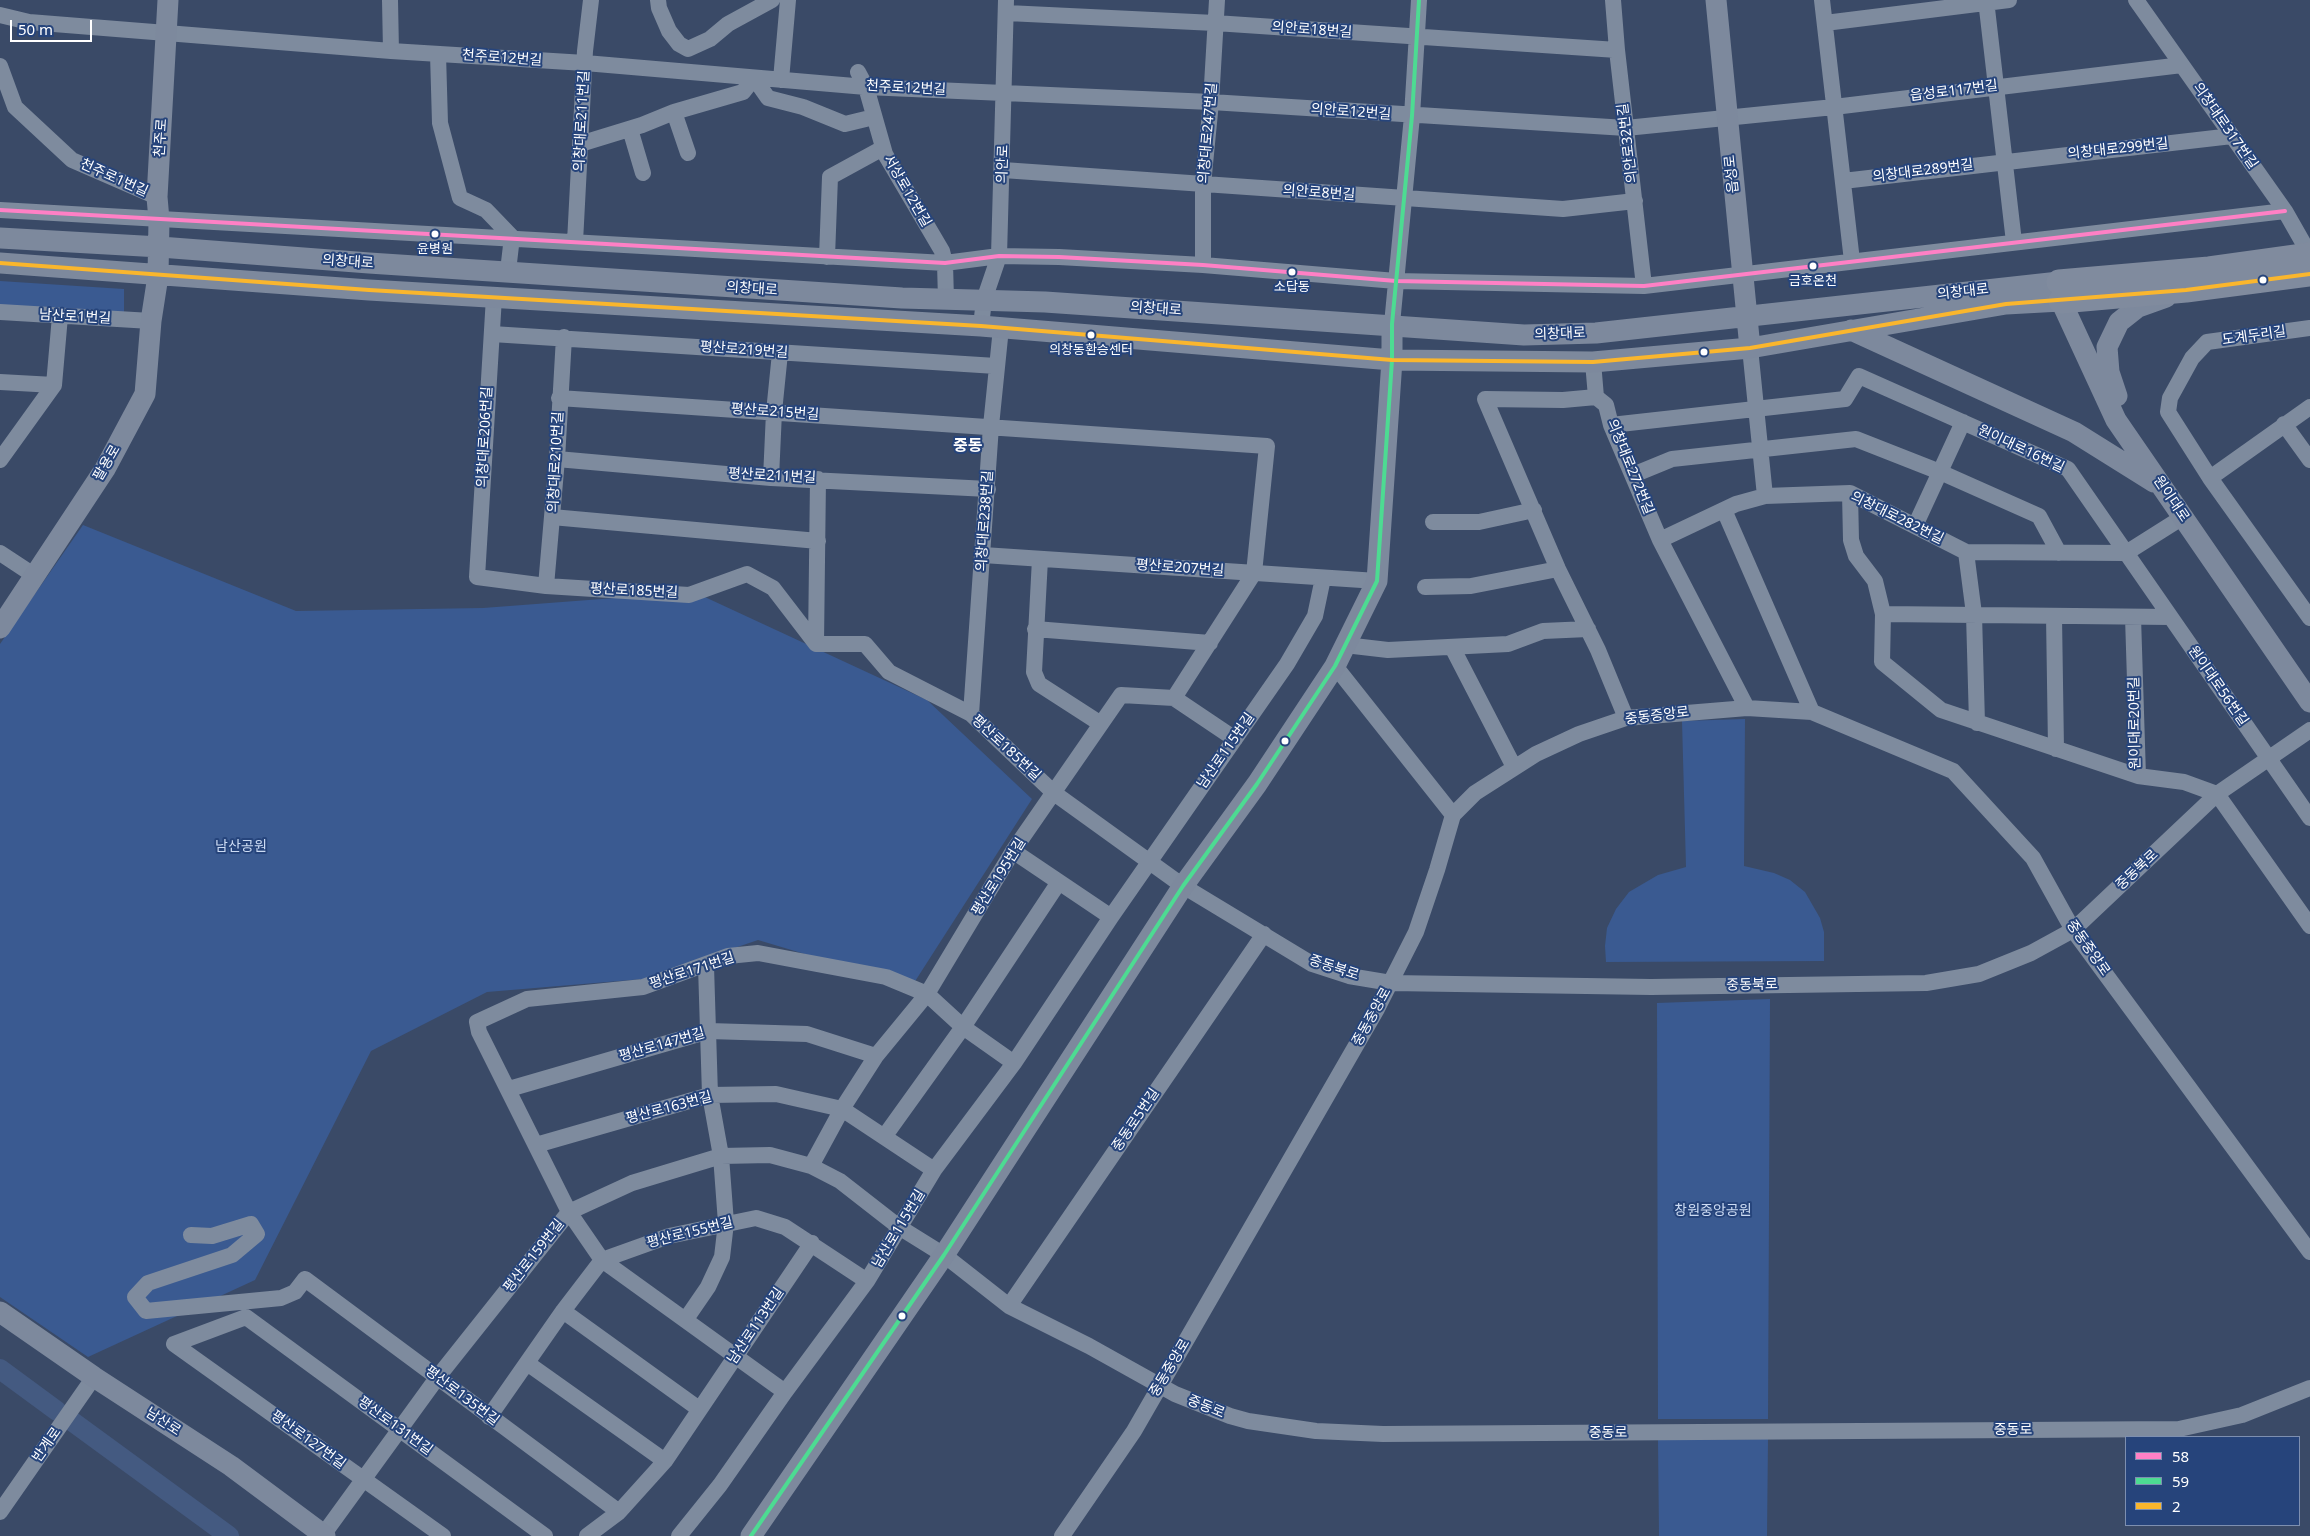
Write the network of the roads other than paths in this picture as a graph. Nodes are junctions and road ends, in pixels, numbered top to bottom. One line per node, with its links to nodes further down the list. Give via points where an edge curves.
1 (168, 0): 19 (main road, 천주로)
2 (390, 0): 22 (street)
3 (591, 0): 24 (street, 의창대로211번길)
4 (658, 0): 5 (street, via 668,31 688,49)
5 (772, 0)
6 (788, 0): 29 (street)
7 (1217, 0): 17 (street, 의창대로247번길)
8 (1419, 0): 20 (street)
9 (1613, 0): 21 (street, 의안로32번길)
10 (1716, 0): 39 (main road, 읍성로)
11 (1822, 0): 18 (street)
12 (2009, 0): 14 (street)
13 (2136, 0): 25 (street, 의창대로317번길)
14 (1986, 2): 18 (street); 30 (street)
15 (1006, 7): 17 (street, 의안로18번길); 32 (street, 의안로)
16 (0, 15): 19 (street, 천주로12번길, via 29,22)
17 (1215, 23): 20 (street, 의안로18번길); 33 (street, 의창대로247번길)
18 (1825, 23): 34 (street)
19 (168, 34): 22 (street, 천주로12번길); 51 (main road, 천주로)
20 (1417, 37): 21 (street, 의안로18번길); 37 (street)
21 (1617, 50): 40 (street, 의안로32번길)
22 (391, 51): 23 (street, 천주로12번길)
23 (438, 54): 24 (street, 천주로12번길); 57 (street, via 440,123 460,198 486,210)
24 (584, 63): 28 (street, 천주로12번길); 43 (street, 의창대로211번길)
25 (2182, 65): 30 (street, 읍성로117번길); 42 (street, 의창대로317번길)
26 (0, 66): 35 (street, 천주로1번길)
27 (858, 72): 31 (street, 서상로12번길)
28 (754, 78): 29 (street, 천주로12번길); 36 (street, via 743,92); 38 (street, via 768,98 803,107 845,124)
29 (781, 80): 31 (street, 천주로12번길)
30 (1996, 86): 34 (street, 읍성로117번길); 46 (street)
31 (866, 87): 32 (street, 천주로12번길); 38 (street, 서상로12번길)
32 (1005, 93): 33 (street, 의안로12번길); 47 (street, 의안로)
33 (1211, 102): 37 (street, 의안로12번길); 50 (street, 의창대로247번길)
34 (1834, 107): 39 (street, 읍성로117번길); 49 (street)
35 (8, 109): 51 (street, 천주로1번길, via 72,160)
36 (674, 112): 41 (street); 45 (street)
37 (1412, 116): 40 (street, 의안로12번길); 52 (street)
38 (874, 117): 44 (street, 서상로12번길)
39 (1726, 117): 40 (street, 의안로12번길); 70 (main road, 읍성로)
40 (1626, 128): 53 (street, 의안로32번길)
41 (630, 129): 43 (street); 48 (street)
42 (2232, 136): 46 (street, 의창대로299번길); 55 (street, 의창대로317번길)
43 (580, 144): 59 (street, 의창대로211번길)
44 (883, 148): 64 (street, via 830,177); 67 (street, 서상로12번길, via 942,251)
45 (688, 153)
46 (2004, 161): 49 (street, 의창대로289번길); 60 (street)
47 (1002, 170): 50 (street, 의안로8번길); 63 (street, 의안로)
48 (643, 173)
49 (1843, 180): 65 (street)
50 (1203, 185): 52 (street, 의안로8번길); 68 (street, 의창대로247번길)
51 (157, 197): 56 (main road, 천주로)
52 (1405, 199): 53 (street, 의안로8번길, via 1563,209); 73 (street)
53 (1635, 201): 74 (street, 의안로32번길)
54 (0, 210): 56 (street)
55 (2285, 211): 60 (street); 62 (street, 의창대로317번길)
56 (159, 220): 57 (street); 61 (main road, 천주로)
57 (512, 237): 59 (street); 69 (street)
58 (0, 238): 61 (main road, 의창대로)
59 (575, 242): 64 (street)
60 (2014, 242): 65 (street)
61 (160, 247): 69 (main road, 의창대로); 72 (main road, 천주로)
62 (2310, 255): 76 (highway, 의창대로)
63 (999, 256): 67 (street); 68 (street); 79 (street, 의안로)
64 (828, 257): 67 (street)
65 (1852, 261): 70 (street)
66 (0, 263): 72 (main road, 의창대로)
67 (945, 263): 78 (street, 서상로12번길)
68 (1203, 266): 73 (street)
69 (508, 271): 78 (main road, 의창대로)
70 (1742, 274): 74 (street); 82 (main road, 읍성로)
71 (2310, 274): 75 (highway, 의창대로)
72 (158, 276): 77 (main road, 의창대로); 83 (main road, 팔용로)
73 (1396, 281): 74 (street); 84 (street)
74 (1644, 286)
75 (2186, 290): 76 (highway, 의창대로); 115 (main road, via 2138,307 2119,322 2107,347 2109,372 2122,411)
76 (2060, 291): 82 (main road, 의창대로); 87 (main road, 의창대로, via 2006,304); 115 (main road, 원이대로, via 2116,420)
77 (494, 297): 85 (main road, 의창대로); 88 (street, 의창대로206번길)
78 (946, 300): 79 (main road, 의창대로)
79 (984, 300): 84 (main road, 의창대로); 85 (street, 의안로)
80 (0, 312): 81 (street, 남산로1번길)
81 (60, 316): 83 (street, 남산로1번길); 96 (street)
82 (1747, 317): 84 (main road, 의창대로, via 1596,333 1524,335); 90 (main road, 읍성로)
83 (151, 321): 135 (main road, 팔용로, via 145,394 104,469)
84 (1392, 324): 92 (main road)
85 (991, 327): 92 (main road, 의창대로); 94 (street, 의창대로238번길)
86 (2310, 328): 113 (street, 도계두리길, via 2207,342 2192,358 2170,398 2168,412)
87 (1851, 330): 90 (main road, 의창대로); 115 (main road, via 2074,432)
88 (492, 334): 89 (street, 평산로219번길); 136 (street, 의창대로206번길)
89 (564, 337): 91 (street, 평산로219번길); 98 (street, 의창대로210번길)
90 (1750, 348): 93 (main road, 의창대로); 100 (street)
91 (780, 353): 94 (street, 평산로219번길); 101 (street)
92 (1392, 360): 93 (main road, 의창대로); 138 (main road)
93 (1593, 362): 97 (street)
94 (996, 366): 105 (street, 의창대로238번길)
95 (0, 382): 96 (street)
96 (54, 385): 108 (street)
97 (1596, 397): 104 (street, 의창대로272번길, via 1606,405); 119 (street, via 1485,399)
98 (559, 398): 101 (street, 평산로215번길); 107 (street, 의창대로210번길)
99 (2310, 407): 103 (street)
100 (1756, 410): 102 (street, via 1845,399 1859,376); 104 (street); 106 (street)
101 (774, 412): 105 (street, 평산로215번길); 112 (street)
102 (1963, 422): 110 (street); 130 (street, 원이대로16번길, via 2068,469)
103 (2284, 424): 109 (street); 113 (street)
104 (1611, 425): 111 (street, 의창대로272번길)
105 (991, 426): 116 (street, 의창대로238번길); 134 (street, 평산로215번길, via 1267,446)
106 (1760, 448): 110 (street, via 1856,439); 111 (street, via 1672,459); 118 (street)
107 (557, 459): 112 (street, 평산로211번길); 121 (street, 의창대로210번길)
108 (0, 460)
109 (2310, 460)
110 (1940, 472): 124 (street); 129 (street, via 2039,516)
111 (1633, 476): 125 (street, 의창대로272번길)
112 (771, 478): 114 (street, 평산로211번길)
113 (2210, 478): 146 (street, 도계두리길)
114 (818, 479): 116 (street, 평산로211번길); 126 (street)
115 (2163, 488): 122 (main road, 원이대로)
116 (988, 489): 131 (street, 의창대로238번길)
117 (1850, 493): 118 (street, 의창대로282번길); 124 (street, 의창대로282번길); 141 (street, 원이대로20번길, via 1851,540 1856,556 1875,581)
118 (1765, 496): 120 (street, 의창대로282번길)
119 (1534, 510): 123 (street, via 1479,522); 133 (street)
120 (1724, 510): 125 (street, 의창대로282번길); 158 (street)
121 (552, 517): 126 (street); 139 (street, 의창대로210번길)
122 (2183, 517): 130 (street); 156 (main road, 원이대로)
123 (1433, 522)
124 (1915, 526): 127 (street, 의창대로282번길)
125 (1660, 540): 157 (street, 의창대로272번길)
126 (818, 541): 151 (street)
127 (1966, 552): 129 (street); 142 (street)
128 (0, 553): 135 (street)
129 (2060, 553): 130 (street)
130 (2126, 553): 145 (street, 원이대로56번길)
131 (983, 555): 132 (street, 평산로207번길); 159 (street, 의창대로238번길)
132 (1040, 558): 134 (street, 평산로207번길); 148 (street)
133 (1558, 569): 140 (street, via 1471,586); 149 (street)
134 (1254, 573): 137 (street, 평산로207번길); 150 (street)
135 (35, 576): 147 (main road, 팔용로)
136 (477, 577): 139 (street, 평산로185번길)
137 (1323, 578): 138 (street, 평산로207번길); 164 (street, 남산로115번길, via 1314,616 1287,664)
138 (1377, 581): 152 (main road)
139 (546, 586): 151 (street, 평산로185번길, via 689,595 747,574 773,588)
140 (1426, 587)
141 (1884, 614): 142 (street); 161 (street, 원이대로20번길, via 1882,662 1941,710)
142 (1974, 614): 143 (street); 161 (street)
143 (2054, 616): 144 (street); 165 (street)
144 (2132, 617): 145 (street); 168 (street, 원이대로20번길)
145 (2170, 617): 166 (street, 원이대로56번길)
146 (2310, 618)
147 (0, 628)
148 (1035, 629): 150 (street); 162 (street, via 1033,665 1039,684)
149 (1588, 629): 153 (street, via 1543,631 1508,644); 160 (street)
150 (1210, 643): 155 (street)
151 (816, 644): 159 (street, 평산로185번길, via 865,644 890,672)
152 (1345, 645): 153 (street, via 1388,650); 154 (main road)
153 (1452, 646): 167 (street)
154 (1335, 666): 171 (street); 176 (main road, via 1257,784)
155 (1174, 698): 162 (street, 평산로195번길, via 1121,695); 164 (street)
156 (2310, 702)
157 (1747, 708): 158 (street, 중동중앙로); 160 (street, 중동중앙로)
158 (1812, 712): 179 (street, 중동중앙로, via 1952,771 2033,858)
159 (971, 714): 169 (street, 평산로185번길)
160 (1626, 718): 167 (street, 중동중앙로, via 1579,734)
161 (1977, 723): 165 (street, 원이대로20번길)
162 (1101, 724): 169 (street, 평산로195번길)
163 (2310, 730): 166 (street, 중동북로)
164 (1235, 739): 174 (street, 남산로115번길)
165 (2056, 749): 168 (street, 원이대로20번길)
166 (2268, 758): 170 (street, 중동북로); 172 (street, 원이대로56번길)
167 (1514, 767): 171 (street, 중동중앙로, via 1475,793)
168 (2138, 776): 170 (street, via 2184,782)
169 (1054, 793): 173 (street, 평산로195번길); 174 (street, 평산로185번길)
170 (2218, 794): 178 (street); 179 (street, 중동북로)
171 (1454, 815): 182 (street, 중동중앙로, via 1416,932)
172 (2310, 818)
173 (1013, 851): 175 (street); 183 (street, 평산로195번길)
174 (1149, 862): 176 (street, 평산로185번길); 177 (street, 남산로115번길)
175 (1059, 882): 177 (street); 184 (street)
176 (1183, 886): 180 (street, 중동북로); 202 (main road)
177 (1111, 917): 187 (street, 남산로115번길)
178 (2310, 926)
179 (2073, 930): 182 (street, 중동북로, via 2031,953 1979,974 1926,983 1651,986); 201 (street, 중동중앙로)
180 (1264, 934): 182 (street, 중동북로, via 1312,964 1349,976); 205 (street, 중동로5번길)
181 (706, 966): 183 (street, 평산로171번길, via 728,956 758,952 886,977); 185 (street); 188 (street, 평산로171번길, via 642,987 527,999 478,1022 479,1032)
182 (1391, 983): 214 (street, 중동중앙로, via 1312,1126)
183 (927, 994): 184 (street, 평산로171번길); 186 (street, 평산로195번길)
184 (964, 1027): 187 (street, 평산로171번길); 191 (street)
185 (709, 1031): 186 (street, 평산로147번길, via 807,1034); 188 (street, 평산로147번길); 189 (street)
186 (876, 1056): 190 (street, 평산로195번길)
187 (1014, 1063): 195 (street, 남산로115번길)
188 (509, 1089): 192 (street)
189 (710, 1095): 190 (street, 평산로163번길, via 776,1094); 192 (street, 평산로163번길); 193 (street)
190 (842, 1109): 191 (street, 평산로163번길); 194 (street, 평산로195번길)
191 (884, 1137): 195 (street, 평산로163번길)
192 (536, 1145): 196 (street)
193 (720, 1156): 194 (street, 평산로159번길, via 770,1154); 196 (street, 평산로159번길, via 632,1183); 197 (street)
194 (811, 1166): 198 (street, 평산로159번길, via 840,1181)
195 (934, 1170): 198 (street, 남산로115번길)
196 (569, 1212): 203 (street); 213 (street, 평산로159번길)
197 (726, 1223): 200 (street, 평산로155번길, via 756,1218 785,1227); 203 (street, 평산로155번길, via 669,1236); 209 (street, via 722,1257 708,1287)
198 (899, 1227): 202 (street, 평산로159번길); 204 (street, 남산로115번길)
199 (190, 1235): 213 (street, 평산로135번길, via 212,1236 251,1224 257,1234 232,1255 148,1283 135,1298 146,1311 280,1298 295,1292 305,1279)
200 (812, 1243): 204 (street, 평산로155번길); 210 (street, 남산로113번길)
201 (2310, 1252)
202 (944, 1255): 205 (street, 중동로); 229 (main road)
203 (602, 1260): 206 (street); 209 (street)
204 (867, 1281): 216 (street, 남산로115번길)
205 (1009, 1306): 214 (street, 중동로)
206 (562, 1311): 211 (street); 217 (street)
207 (0, 1312): 212 (main road, 남산로)
208 (246, 1317): 219 (street, 평산로131번길); 221 (street, 평산로127번길, via 174,1344)
209 (686, 1319): 210 (street)
210 (736, 1356): 216 (street); 217 (street, 남산로113번길)
211 (528, 1363): 218 (street); 220 (street)
212 (94, 1377): 222 (street, 반계로); 224 (main road, 남산로, via 231,1466)
213 (438, 1378): 218 (street, 평산로135번길); 219 (street, 평산로159번길)
214 (1159, 1386): 215 (street, 중동로, via 1248,1421 1316,1431 1383,1434 2179,1429 2242,1415); 230 (street, 중동중앙로, via 1134,1431)
215 (2310, 1388)
216 (785, 1392): 228 (street, 남산로115번길, via 720,1485)
217 (699, 1409): 220 (street, 남산로113번길)
218 (489, 1417): 223 (street, 평산로135번길)
219 (399, 1428): 221 (street, 평산로159번길); 226 (street, 평산로131번길)
220 (665, 1461): 223 (street, 남산로113번길)
221 (363, 1479): 224 (street, 평산로159번길); 225 (street, 평산로127번길)
222 (0, 1512)
223 (619, 1512): 227 (street, 남산로113번길)
224 (324, 1535)
225 (443, 1536)
226 (545, 1536)
227 (587, 1536)
228 (679, 1536)
229 (752, 1536)
230 (1062, 1536)

